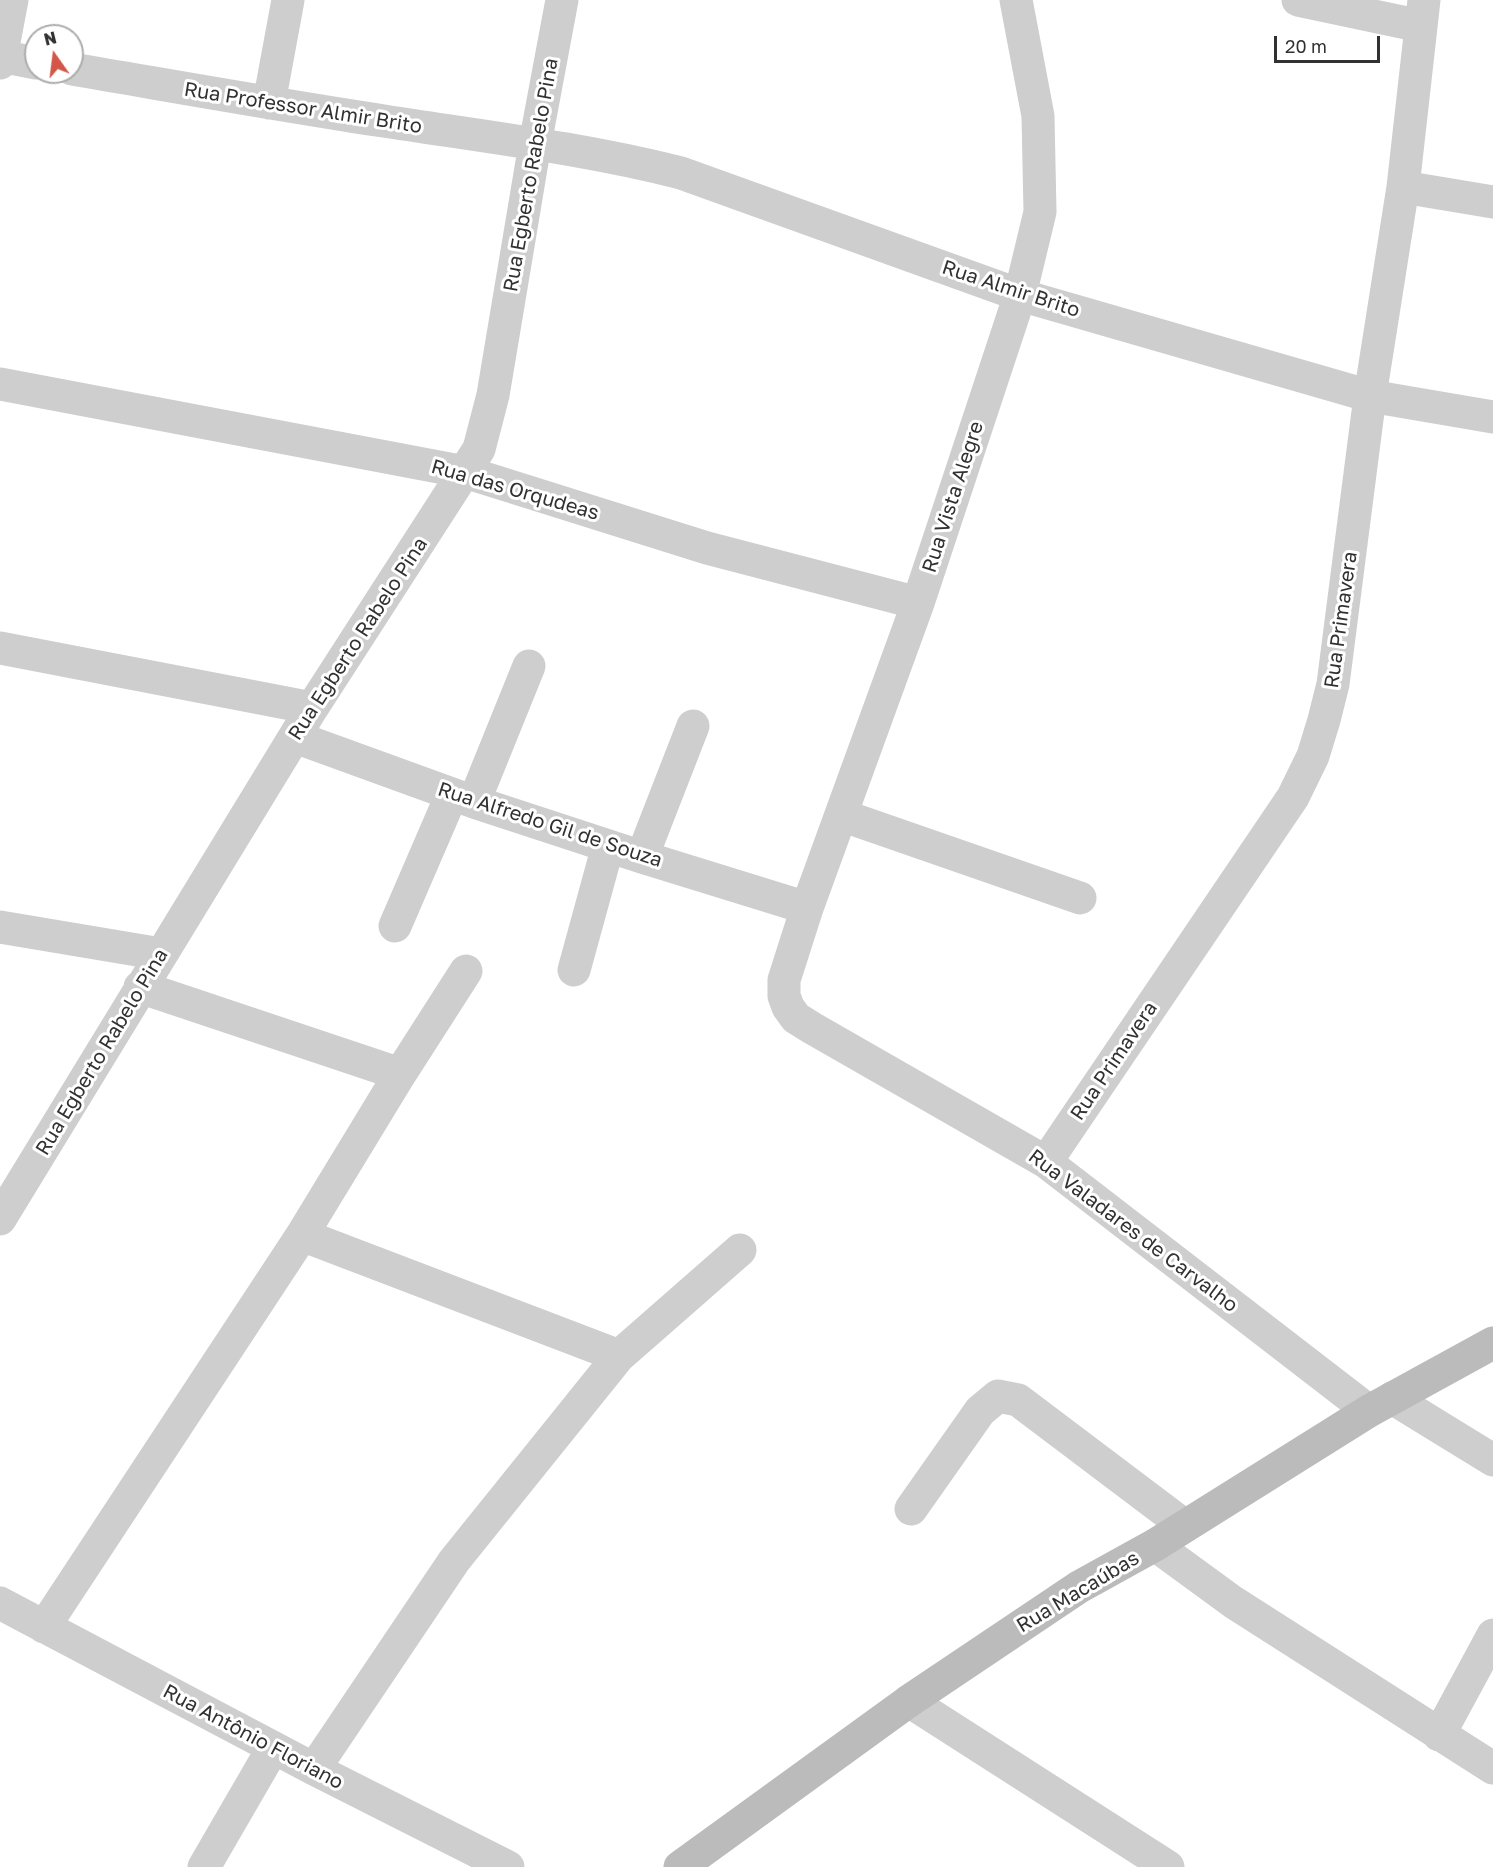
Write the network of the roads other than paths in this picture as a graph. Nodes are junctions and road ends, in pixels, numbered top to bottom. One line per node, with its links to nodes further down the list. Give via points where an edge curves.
1 (12, 0): 7 (street)
2 (288, 0): 10 (street)
3 (562, 0): 11 (street, Rua Egberto Rabelo Pina)
4 (1016, 0): 14 (street, Rua Vista Alegre, via 1038,117 1040,212)
5 (1298, 0): 6 (street)
6 (1423, 13): 12 (street, Rua Primavera)
7 (0, 59): 8 (street)
8 (24, 62)
9 (84, 71): 10 (street, Rua Professor Almir Brito)
10 (269, 103): 11 (street, Rua Professor Almir Brito)
11 (535, 144): 14 (street, Rua Almir Brito, via 681,173); 18 (street, Rua Egberto Rabelo Pina, via 494,395 479,449)
12 (1402, 187): 13 (street); 16 (street, Rua Primavera)
13 (1493, 202)
14 (1020, 295): 16 (street, Rua Almir Brito); 19 (street, Rua Vista Alegre)
15 (0, 384): 18 (street, Rua das Orqudeas)
16 (1370, 396): 17 (street, Rua Almir Brito); 39 (street, Rua Primavera, via 1333,684 1313,756 1293,797)
17 (1493, 417)
18 (465, 472): 19 (street, Rua das Orqudeas, via 707,548); 22 (street, Rua Egberto Rabelo Pina)
19 (918, 603): 26 (street, Rua Vista Alegre)
20 (0, 648): 22 (street)
21 (529, 666): 25 (street)
22 (312, 708): 24 (street, Rua Egberto Rabelo Pina)
23 (693, 726): 28 (street)
24 (295, 737): 25 (street, Rua Alfredo Gil de Souza); 33 (street, Rua Egberto Rabelo Pina)
25 (463, 798): 27 (street, Rua Alfredo Gil de Souza); 31 (street)
26 (841, 815): 29 (street); 30 (street, Rua Vista Alegre)
27 (608, 846): 28 (street, Rua Alfredo Gil de Souza); 34 (street)
28 (642, 857): 30 (street, Rua Alfredo Gil de Souza)
29 (1080, 898)
30 (807, 908): 36 (street, Rua Vista Alegre)
31 (395, 926)
32 (0, 927): 33 (street)
33 (161, 954): 37 (street, Rua Egberto Rabelo Pina)
34 (574, 970)
35 (466, 971): 38 (street)
36 (784, 980): 39 (street, Rua Valadares de Carvalho, via 784,996 796,1018)
37 (140, 987): 38 (street); 40 (street, Rua Egberto Rabelo Pina)
38 (400, 1074): 41 (street)
39 (1046, 1162): 45 (street, Rua Valadares de Carvalho)
40 (0, 1219)
41 (302, 1235): 44 (street); 51 (street)
42 (740, 1250): 44 (street)
43 (1493, 1342): 45 (street, Rua Macaúbas)
44 (619, 1356): 57 (street, via 454,1561)
45 (1381, 1405): 46 (street, Rua Valadares de Carvalho); 48 (street, Rua Macaúbas)
46 (1493, 1460)
47 (911, 1509): 48 (street, via 980,1411 998,1396 1018,1400)
48 (1185, 1526): 49 (street, Rua Macaúbas)
49 (1155, 1545): 53 (street, Rua Macaúbas, via 1080,1587); 54 (street, via 1233,1602)
50 (0, 1603): 51 (street, Rua Antônio Floriano)
51 (44, 1627): 55 (street, Rua Antônio Floriano)
52 (1493, 1635): 54 (street)
53 (909, 1701): 60 (street, Rua Macaúbas); 61 (street)
54 (1439, 1735): 56 (street)
55 (273, 1748): 57 (street, Rua Antônio Floriano); 58 (street)
56 (1493, 1768)
57 (314, 1769): 59 (street, Rua Antônio Floriano)
58 (204, 1867)
59 (508, 1867)
60 (681, 1867)
61 (1168, 1867)

